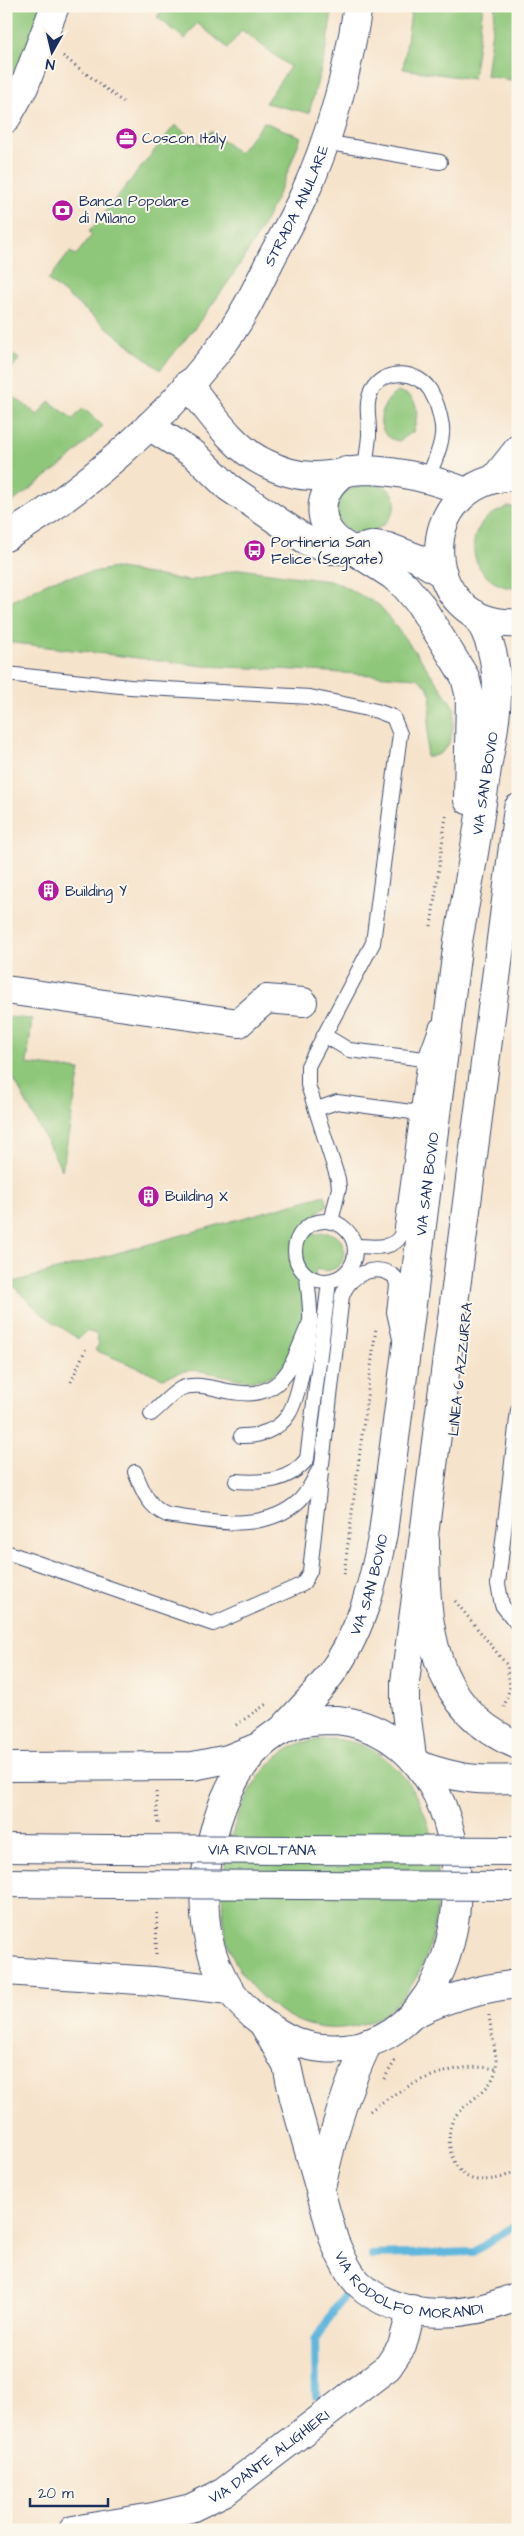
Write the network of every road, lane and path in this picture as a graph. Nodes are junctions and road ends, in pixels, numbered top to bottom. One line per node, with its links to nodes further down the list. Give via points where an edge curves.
1 (55, 6): 3 (main road)
2 (358, 6): 6 (main road, STRADA ANULARE, via 351,50)
3 (43, 40): 4 (path); 5 (main road, via 24,87)
4 (123, 102)
5 (6, 119)
6 (324, 142): 7 (lane); 8 (main road, STRADA ANULARE, via 305,194 251,300 216,353)
7 (440, 162)
8 (188, 384): 9 (main road, STRADA ANULARE); 11 (main road, via 234,438 265,463 314,476)
9 (149, 426): 15 (main road, STRADA ANULARE, via 72,493); 16 (main road, via 195,455 228,487 309,542 332,550)
10 (518, 449): 12 (main road)
11 (356, 471): 13 (main road, via 397,472); 13 (lane, via 369,435 367,405 373,388 385,377 398,373 414,377 428,388 437,404 443,428); 16 (main road, via 330,484 323,498 325,526 340,544)
12 (507, 477): 14 (main road, via 485,481)
13 (428, 478): 14 (main road)
14 (466, 492): 17 (main road, via 449,511 442,529 438,548)
15 (6, 538)
16 (353, 550): 17 (main road, via 376,545 399,550); 24 (main road, via 392,575 420,604 453,655 468,688 468,820)
17 (443, 574): 18 (main road, via 453,594)
18 (475, 614): 19 (main road, via 501,623); 24 (main road, VIA SAN BOVIO, via 491,650 497,703)
19 (518, 623)
20 (6, 674): 28 (lane, via 130,687 310,697 393,717 400,734 373,943)
21 (518, 808): 23 (main road)
22 (518, 876): 23 (lane)
23 (502, 924): 46 (main road)
24 (458, 941): 25 (main road, VIA SAN BOVIO)
25 (456, 974): 29 (lane); 38 (main road, VIA SAN BOVIO)
26 (6, 990): 27 (main road, via 240,1023 266,999)
27 (304, 1002)
28 (324, 1035): 29 (lane, via 349,1050); 30 (lane, via 308,1066 307,1075)
29 (425, 1060): 31 (lane)
30 (317, 1109): 31 (lane, via 337,1102); 32 (lane, via 339,1188)
31 (419, 1113): 33 (lane, via 401,1236 386,1246)
32 (331, 1222): 33 (lane, via 347,1230); 34 (lane, via 319,1221 310,1225 297,1240 296,1260)
33 (355, 1246): 35 (lane, via 354,1262 344,1276)
34 (307, 1276): 35 (lane); 36 (lane)
35 (329, 1282): 45 (lane, via 307,1459 298,1470 271,1481)
36 (310, 1322): 40 (lane, via 287,1371 266,1388 250,1394 194,1386 181,1389); 42 (lane, via 298,1392 288,1416 272,1429 253,1436)
37 (86, 1348): 39 (path)
38 (406, 1366): 43 (lane, via 394,1312 395,1277 390,1273 368,1270 359,1274 348,1283 342,1296); 51 (main road, VIA SAN BOVIO, via 386,1518 364,1612 328,1679)
39 (71, 1382)
40 (151, 1414)
41 (518, 1415): 49 (lane, via 498,1584 502,1605)
42 (241, 1436)
43 (322, 1464): 44 (lane, via 300,1501 281,1513 254,1521 225,1523 159,1512 146,1498); 47 (lane, via 310,1571 303,1584 213,1624)
44 (135, 1472)
45 (236, 1481)
46 (425, 1540): 52 (main road, via 430,1635 440,1666 453,1691 472,1716); 53 (main road, via 404,1694)
47 (6, 1552)
48 (453, 1600): 50 (path, via 507,1665 510,1687)
49 (518, 1625)
50 (503, 1712)
51 (271, 1739): 53 (main road, via 301,1723 350,1721 384,1735); 54 (main road, via 228,1759 193,1766); 66 (main road, VIA SAN BOVIO, via 245,1763 226,1794 206,1866 204,1915 207,1939 214,1963)
52 (518, 1745)
53 (416, 1761): 55 (main road, via 448,1775 473,1780); 68 (main road, via 445,1808 451,1832 457,1895 444,1966 429,1993)
54 (6, 1767)
55 (518, 1779)
56 (156, 1787): 57 (path)
57 (158, 1829)
58 (6, 1848): 59 (main road, VIA RIVOLTANA, bridge)
59 (518, 1851)
60 (6, 1884): 61 (main road, bridge)
61 (518, 1886)
62 (157, 1906): 63 (path)
63 (156, 1954)
64 (10, 1973): 66 (main road, via 153,1981)
65 (518, 1984): 68 (main road, via 447,1999)
66 (229, 1990): 69 (main road, VIA SAN BOVIO)
67 (487, 2006): 72 (path)
68 (410, 2016): 70 (main road, VIA SAN BOVIO)
69 (263, 2023): 70 (main road, VIA SAN BOVIO, via 281,2036 308,2046 341,2048); 76 (main road, VIA RODOLFO MORANDI, via 290,2076)
70 (368, 2043): 76 (main road, VIA RODOLFO MORANDI, via 352,2078 331,2141)
71 (400, 2055): 73 (path)
72 (496, 2069): 74 (path, via 482,2066 430,2077 404,2088 369,2112); 75 (path, via 487,2087 454,2117 449,2135 451,2155 461,2172 478,2180 502,2179)
73 (381, 2084)
74 (372, 2104)
75 (518, 2169)
76 (321, 2188): 78 (main road, VIA RODOLFO MORANDI, via 334,2240 358,2282 391,2303)
77 (518, 2296): 78 (main road, VIA RODOLFO MORANDI, via 463,2312)
78 (412, 2309): 79 (main road, VIA DANTE ALIGHIERI, via 402,2346 388,2367 224,2492 191,2508)
79 (74, 2530)

